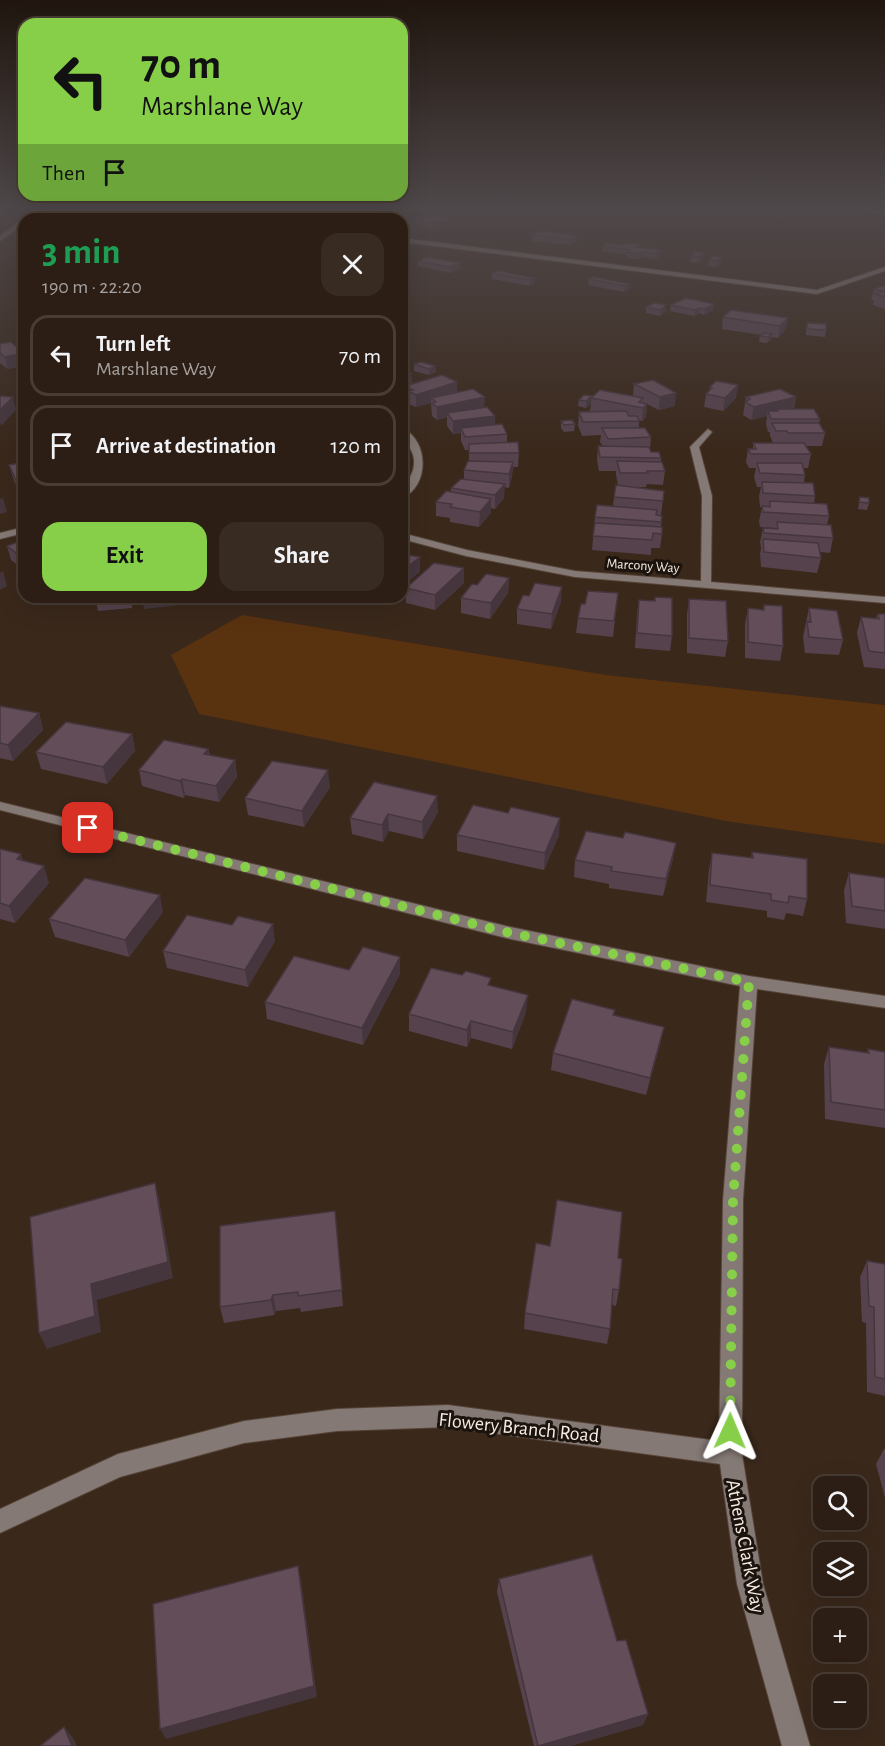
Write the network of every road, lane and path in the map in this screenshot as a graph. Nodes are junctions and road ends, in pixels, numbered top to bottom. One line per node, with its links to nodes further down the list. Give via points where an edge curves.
1 (781, 287): 2 (street, via 817,292)
2 (830, 287)
3 (708, 432): 9 (street, via 694,447 707,496)
4 (408, 437): 5 (street, via 420,456 420,468)
5 (408, 488)
6 (18, 532): 7 (street)
7 (0, 536)
8 (408, 538): 9 (street, Marcony Way, via 575,574)
9 (706, 584): 10 (street, Marcony Way)
10 (885, 600)
11 (0, 806): 12 (street, via 506,932)
12 (749, 982): 13 (street); 14 (street, Athens Clark Way, via 733,1200)
13 (885, 1002)
14 (730, 1454): 15 (street, Flowery Branch Road, via 448,1416 337,1419 244,1432 118,1466); 16 (street, Athens Clark Way, via 750,1584)
15 (0, 1521)
16 (796, 1746)

